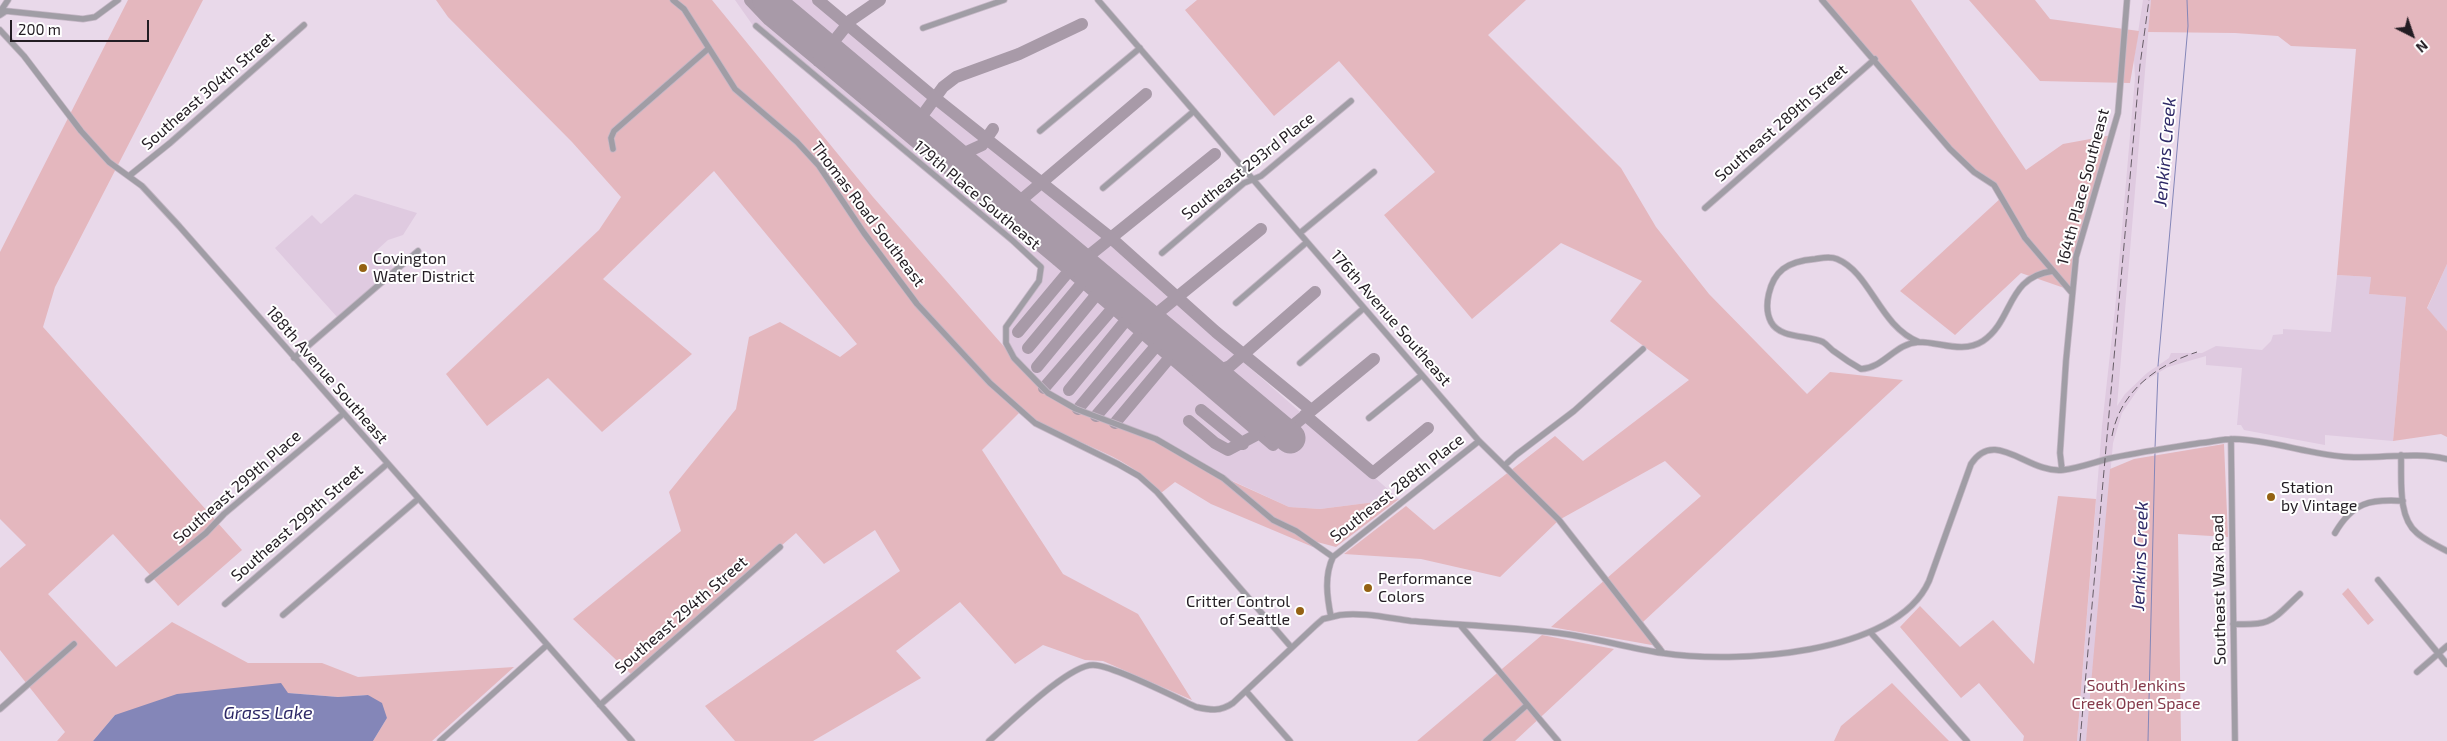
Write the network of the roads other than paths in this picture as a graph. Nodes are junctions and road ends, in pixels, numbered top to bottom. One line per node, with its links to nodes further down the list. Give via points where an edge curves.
1 (8, 0): 8 (street)
2 (118, 0): 8 (street, via 95,17 83,19)
3 (673, 0): 13 (street, Thomas Road Southeast, via 684,9)
4 (1004, 0): 11 (street)
5 (1098, 0): 14 (street, 176th Avenue Southeast)
6 (1822, 0): 15 (street)
7 (2127, 0): 30 (street, 164th Place Southeast, via 2118,113 2076,257)
8 (0, 13)
9 (304, 25): 21 (street, Southeast 304th Street)
10 (756, 26): 52 (street, 179th Place Southeast, via 1012,240 1041,268 1038,280 1006,327 1006,343 1014,358 1048,393 1076,409 1156,439 1223,478 1273,520 1296,531)
11 (923, 28)
12 (0, 30): 21 (street, 188th Avenue Southeast, via 81,131 109,162)
13 (708, 48): 19 (street, via 614,131 611,138); 65 (street, Thomas Road Southeast, via 735,89 797,142 819,166 917,304 990,383 1028,419 1139,476 1157,492)
14 (1140, 48): 17 (street, 176th Avenue Southeast); 18 (street)
15 (1875, 59): 24 (street, Southeast 289th Street); 29 (street, via 1950,149 1974,172 1994,185 2025,238)
16 (1351, 101): 22 (street, Southeast 293rd Place, via 1261,176)
17 (1194, 111): 22 (street, 176th Avenue Southeast); 23 (street)
18 (1040, 131)
19 (613, 149)
20 (1374, 172): 25 (street)
21 (129, 176): 35 (street, 188th Avenue Southeast, via 179,226)
22 (1253, 179): 25 (street, 176th Avenue Southeast); 28 (street, Southeast 293rd Place, via 1244,183)
23 (1103, 188)
24 (1705, 208)
25 (1300, 233): 26 (street, 176th Avenue Southeast)
26 (1307, 242): 31 (street); 32 (street, 176th Avenue Southeast)
27 (418, 251): 35 (street)
28 (1162, 253)
29 (2053, 271): 30 (street); 33 (street, via 2039,273 2024,282 1990,335 1976,345 1966,347)
30 (2072, 293): 46 (street, 164th Place Southeast, via 2060,453)
31 (1236, 303)
32 (1364, 308): 36 (street); 37 (street, 176th Avenue Southeast)
33 (1919, 342): 33 (street, via 1895,350 1876,366 1861,369 1823,342 1777,329 1771,322 1768,302 1773,282 1782,270 1798,261 1826,257 1839,259 1862,279 1883,312 1905,334)
34 (1643, 349): 45 (street, via 1589,399)
35 (294, 358): 38 (street, 188th Avenue Southeast)
36 (1300, 363)
37 (1422, 375): 39 (street); 41 (street, 176th Avenue Southeast)
38 (343, 414): 44 (street, 188th Avenue Southeast); 53 (street, Southeast 299th Place)
39 (1369, 418)
40 (2232, 439): 42 (street, via 2332,456); 46 (street, via 2152,450); 59 (street, Southeast Wax Road)
41 (1479, 441): 45 (street, 176th Avenue Southeast); 52 (street, Southeast 288th Place)
42 (2401, 455): 43 (street, via 2424,454); 48 (street)
43 (2447, 459)
44 (387, 464): 47 (street, 188th Avenue Southeast); 56 (street, Southeast 299th Street)
45 (1505, 465): 66 (street, 176th Avenue Southeast, via 1559,520)
46 (2062, 470): 61 (street, via 2042,469 2011,453 1994,449 1974,458 1926,589 1908,610)
47 (418, 499): 57 (street); 63 (street, 188th Avenue Southeast)
48 (2403, 501): 49 (street, via 2373,500 2345,519); 51 (street, via 2411,528)
49 (2335, 533)
50 (780, 547): 71 (street, Southeast 294th Street)
51 (2447, 551)
52 (1333, 557): 58 (street, via 1327,585)
53 (148, 580)
54 (2378, 580): 67 (street)
55 (2300, 594): 59 (street, via 2263,625)
56 (225, 604)
57 (283, 615)
58 (1331, 617): 60 (street, via 1348,614); 65 (street, via 1316,624)
59 (2233, 624): 81 (street, Southeast Wax Road)
60 (1461, 626): 66 (street, via 1559,633); 72 (street)
61 (1871, 633): 66 (street, via 1829,646 1767,654 1714,656); 80 (street)
62 (74, 644): 73 (street)
63 (547, 645): 71 (street, 188th Avenue Southeast); 74 (street)
64 (2447, 646): 67 (street)
65 (1290, 647): 70 (street)
66 (1663, 653)
67 (2438, 654): 68 (street); 69 (street)
68 (2447, 664)
69 (2417, 672)
70 (1246, 691): 76 (street, via 1226,708 1210,710 1196,707 1100,665 1091,665 1064,677); 77 (street)
71 (600, 705): 75 (street, 188th Avenue Southeast)
72 (1527, 705): 78 (street); 79 (street)
73 (0, 709)
74 (440, 741)
75 (632, 741)
76 (989, 741)
77 (1290, 741)
78 (1486, 741)
79 (1558, 741)
80 (1967, 741)
81 (2235, 741)

